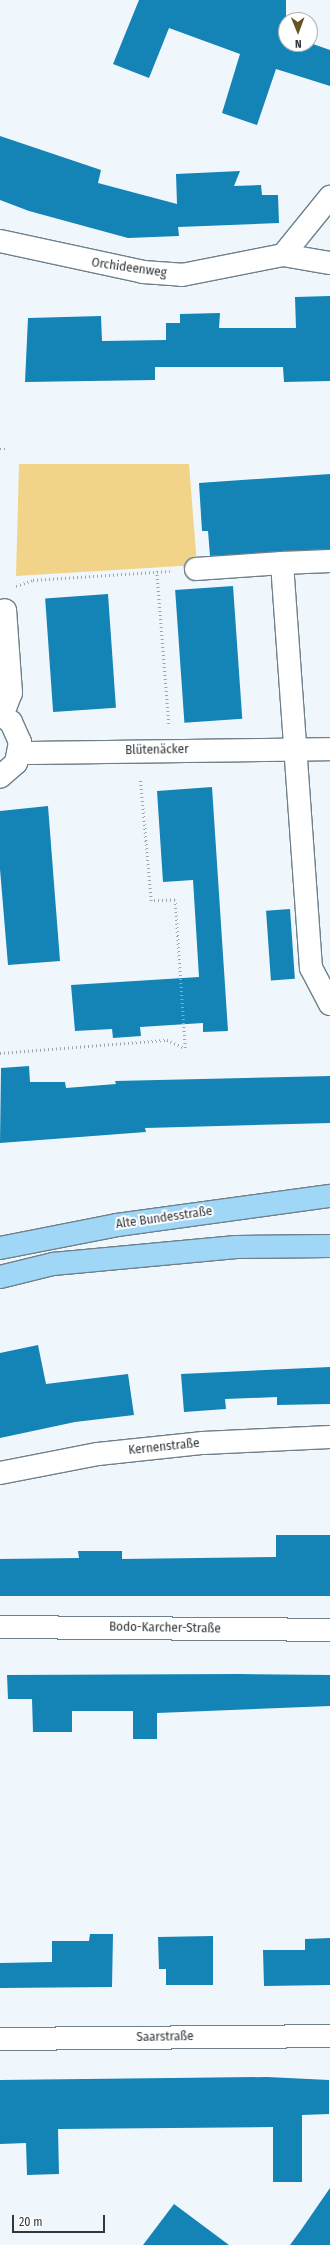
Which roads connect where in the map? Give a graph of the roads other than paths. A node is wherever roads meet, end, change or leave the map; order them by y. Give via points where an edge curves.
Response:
1 (330, 197) edge
2 (0, 241) edge
3 (283, 255) junction
4 (330, 263) edge
5 (330, 561) edge
6 (282, 563) junction
7 (196, 569) road end
8 (5, 610) road end
9 (1, 715) edge
10 (294, 749) junction
11 (330, 749) edge
12 (20, 753) junction
13 (0, 776) edge
14 (330, 1004) edge
15 (330, 1196) edge
16 (330, 1246) edge
17 (0, 1248) edge
18 (0, 1277) edge
19 (330, 1437) edge
20 (0, 1473) edge
21 (0, 1627) edge
22 (330, 1630) edge
23 (330, 2036) edge
24 (0, 2039) edge

1 - 3 street
2 - 3 street, Orchideenweg via 143,272 182,275
3 - 4 street, Orchideenweg
5 - 6 street
6 - 7 street
6 - 10 street
8 - 9 street via 11,693
9 - 12 street via 18,731
10 - 11 street, Blütenäcker
10 - 12 street, Blütenäcker
10 - 14 street via 311,968
12 - 13 street via 16,763
15 - 17 main road, Alte Bundesstraße via 117,1225
16 - 18 main road via 236,1247 53,1264
19 - 20 street, Kernenstraße via 203,1443 98,1454
21 - 22 street, Bodo-Karcher-Straße
23 - 24 street, Saarstraße

